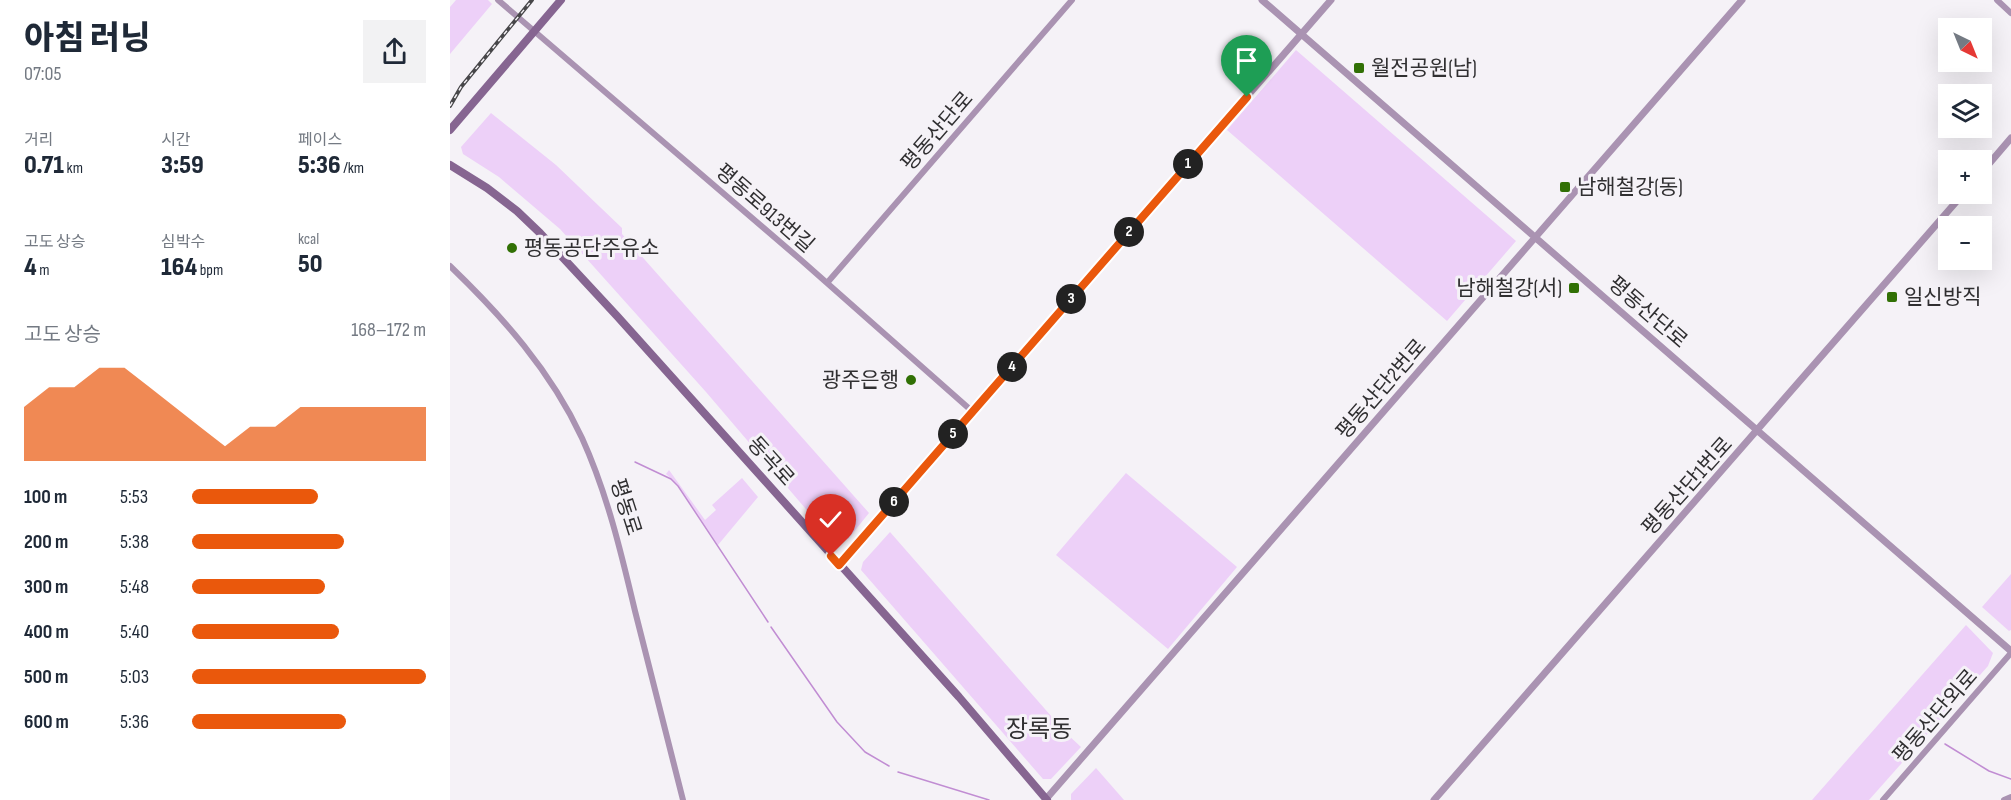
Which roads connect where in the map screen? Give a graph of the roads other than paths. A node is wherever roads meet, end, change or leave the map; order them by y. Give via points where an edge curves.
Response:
1 (498, 0) edge
2 (561, 0) edge
3 (1072, 0) edge
4 (1262, 0) edge
5 (1331, 0) edge
6 (1742, 0) edge
7 (1997, 0) edge
8 (2011, 12) edge
9 (534, 31) junction
10 (1302, 33) junction
11 (450, 130) edge
12 (2011, 138) edge
13 (1992, 160) edge
14 (450, 165) edge
15 (1954, 204) edge
16 (1537, 237) junction
17 (450, 266) edge
18 (827, 283) junction
19 (972, 412) junction
20 (1759, 431) junction
21 (839, 565) junction
22 (2011, 652) edge
23 (2011, 797) edge
24 (682, 800) edge
25 (1047, 800) edge
26 (1434, 800) edge
27 (1882, 800) edge
28 (2004, 800) edge

1 - 9 street, 평동로913번길
2 - 9 main road
3 - 18 street, 평동산단로
4 - 10 street, 평동산단로
5 - 10 street
6 - 16 street, 평동산단2번로
7 - 8 street
9 - 11 main road
9 - 18 street, 평동로913번길
10 - 16 street, 평동산단로
10 - 19 street
12 - 13 street
14 - 21 main road, 동곡로 via 487,188 540,233
15 - 20 street, 평동산단1번로
16 - 20 street, 평동산단로
16 - 25 street, 평동산단2번로
17 - 24 street, 평동로 via 493,307 519,339 581,437 614,524
18 - 19 street, 평동로913번길
19 - 21 street
20 - 22 street, 평동산단로
20 - 26 street, 평동산단1번로
21 - 25 main road, 동곡로
22 - 27 street, 평동산단외로
23 - 28 street

